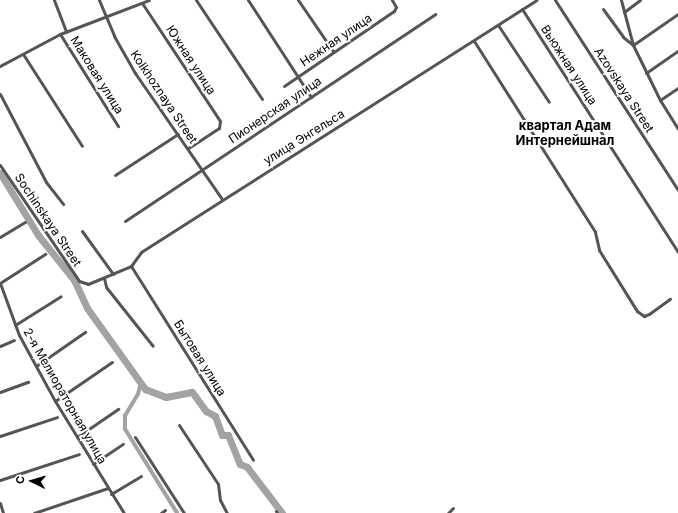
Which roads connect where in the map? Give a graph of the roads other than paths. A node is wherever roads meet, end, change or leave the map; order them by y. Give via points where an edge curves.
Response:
1 (54, 0) edge
2 (99, 0) edge
3 (149, 0) edge
4 (196, 0) edge
5 (248, 0) edge
6 (298, 0) edge
7 (392, 0) edge
8 (536, 0) edge
9 (555, 0) edge
10 (621, 0) edge
11 (640, 0) edge
12 (142, 3) junction
13 (603, 9) dead end
14 (522, 10) junction
15 (624, 12) junction
16 (435, 14) dead end
17 (678, 14) edge
18 (107, 18) junction
19 (498, 25) junction
20 (66, 32) junction
21 (60, 34) junction
22 (474, 41) junction
23 (633, 46) junction
24 (333, 50) junction
25 (678, 51) edge
26 (23, 54) junction
27 (0, 66) edge
28 (646, 73) junction
29 (298, 76) junction
30 (284, 86) dead end
31 (678, 88) edge
32 (0, 94) edge
33 (311, 97) junction
34 (262, 99) dead end
35 (660, 100) junction
36 (549, 102) dead end
37 (677, 124) edge
38 (118, 126) dead end
39 (678, 129) edge
40 (178, 134) junction
41 (82, 146) dead end
42 (188, 148) junction
43 (0, 166) edge
44 (203, 171) junction
45 (115, 175) dead end
46 (678, 190) edge
47 (222, 199) junction
48 (63, 204) dead end
49 (125, 221) dead end
50 (25, 222) dead end
51 (82, 232) dead end
52 (0, 238) edge
53 (678, 252) edge
54 (46, 254) dead end
55 (131, 266) junction
56 (113, 274) junction
57 (104, 278) junction
58 (0, 283) edge
59 (82, 284) joint
60 (62, 296) dead end
61 (670, 299) dead end
62 (15, 325) junction
63 (85, 332) dead end
64 (14, 340) dead end
65 (0, 346) edge
66 (153, 346) dead end
67 (112, 362) dead end
68 (36, 366) junction
69 (28, 382) dead end
70 (0, 392) edge
71 (55, 400) junction
72 (118, 410) dead end
73 (57, 417) dead end
74 (179, 425) dead end
75 (0, 436) edge
76 (77, 437) junction
77 (136, 437) dead end
78 (123, 444) dead end
79 (79, 454) dead end
80 (254, 460) dead end
81 (93, 464) junction
82 (141, 476) dead end
83 (0, 480) edge
84 (108, 488) junction
85 (111, 494) junction
86 (0, 503) edge
87 (453, 508) dead end
88 (165, 510) dead end
89 (3, 513) edge
90 (34, 513) edge
91 (124, 513) edge
92 (160, 513) edge
93 (184, 513) edge
94 (227, 513) edge
95 (448, 513) edge

1 - 20 street, Маковая улица
2 - 18 street, Kolkhoznaya Street
3 - 12 street
4 - 34 street
5 - 29 street
6 - 24 street
7 - 24 street, Нежная улица via 396,8
8 - 14 street, улица Энгельса
9 - 46 street, Azovskaya Street
10 - 15 street
11 - 15 street
12 - 18 street
12 - 42 street, Южная улица via 220,121 219,128
13 - 23 street via 622,37
14 - 19 street, улица Энгельса
14 - 53 street, Вьюжная улица
15 - 23 street
16 - 33 street, Пионерская улица
17 - 23 street
18 - 20 street
18 - 40 street, Kolkhoznaya Street via 134,73
19 - 22 street, улица Энгельса
19 - 36 street
20 - 21 street
21 - 26 street
21 - 38 street, Маковая улица
22 - 47 street, улица Энгельса
22 - 61 street via 596,232 599,250 637,311 644,316
23 - 28 street
24 - 29 street, Нежная улица
25 - 28 street
26 - 27 street
26 - 41 street
28 - 35 street
29 - 30 street, Нежная улица
29 - 33 street
31 - 35 street
32 - 48 street via 46,182
33 - 44 street, Пионерская улица
35 - 37 street
37 - 39 street
40 - 42 street, Kolkhoznaya Street
40 - 45 street
42 - 44 street, Kolkhoznaya Street
43 - 59 street, Sochinskaya Street
44 - 47 street, Kolkhoznaya Street
44 - 49 street, Пионерская улица
47 - 55 street, улица Энгельса via 141,252
50 - 52 street
51 - 56 street
54 - 58 street
55 - 56 street, улица Энгельса
55 - 80 street, Бытовая улица
56 - 57 street, улица Энгельса
57 - 59 street, улица Энгельса
57 - 66 street via 106,287
58 - 62 street, 2-я Мелиораторная улица
60 - 62 street
62 - 68 street, 2-я Мелиораторная улица
63 - 68 street
64 - 65 street
67 - 71 street
68 - 71 street, 2-я Мелиораторная улица
69 - 70 street
71 - 76 street, 2-я Мелиораторная улица
72 - 76 street
73 - 75 street
74 - 94 street via 218,484 220,500
76 - 81 street, 2-я Мелиораторная улица
77 - 93 street
78 - 81 street
79 - 83 street
81 - 84 street, 2-я Мелиораторная улица
82 - 85 street
84 - 85 street, 2-я Мелиораторная улица
84 - 90 street
85 - 91 street, 2-я Мелиораторная улица
86 - 89 street
87 - 95 street
88 - 92 street

